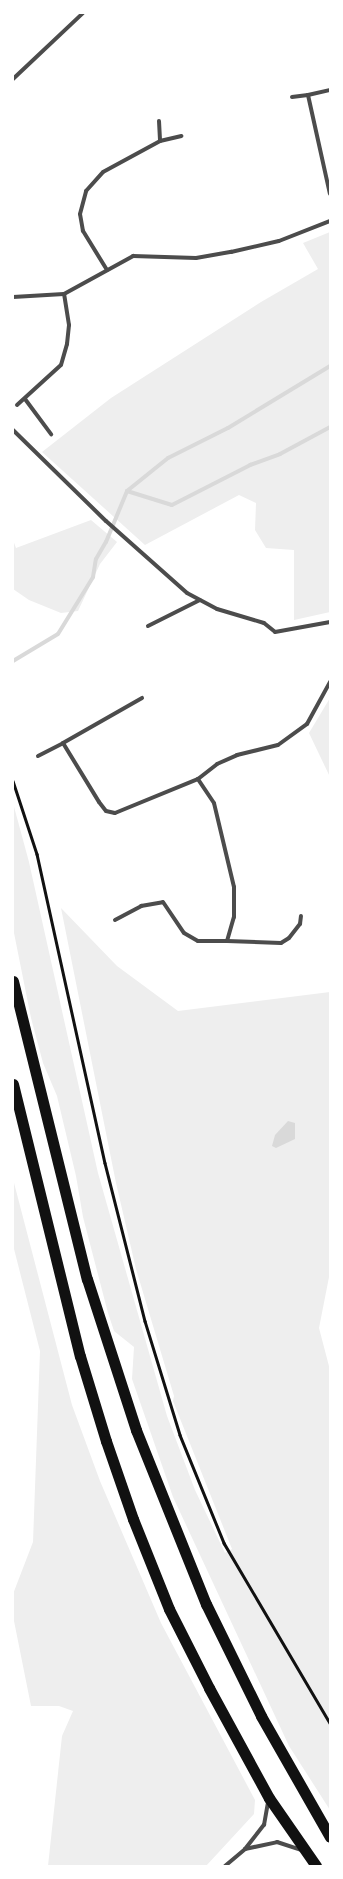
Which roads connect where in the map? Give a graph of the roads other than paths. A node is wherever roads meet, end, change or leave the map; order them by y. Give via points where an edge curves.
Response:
1 (83, 13) edge
2 (13, 79) edge
3 (330, 90) edge
4 (308, 94) junction
5 (292, 97) dead end
6 (159, 121) dead end
7 (181, 136) dead end
8 (160, 141) junction
9 (330, 194) edge
10 (330, 221) edge
11 (107, 270) junction
12 (64, 294) junction
13 (13, 297) edge
14 (25, 399) junction
15 (17, 405) dead end
16 (13, 430) edge
17 (52, 434) dead end
18 (200, 600) junction
19 (330, 622) edge
20 (148, 626) dead end
21 (330, 682) edge
22 (142, 698) dead end
23 (63, 743) junction
24 (38, 756) dead end
25 (198, 779) junction
26 (301, 916) dead end
27 (115, 920) dead end
28 (227, 941) junction
29 (13, 981) edge
30 (13, 1084) edge
31 (269, 1798) junction
32 (330, 1837) edge
33 (245, 1849) junction
34 (306, 1852) junction
35 (225, 1866) edge
36 (316, 1866) edge

1 - 2 street
3 - 4 street
4 - 5 street
4 - 9 street
6 - 8 street
7 - 8 street
8 - 11 street via 103,172 86,191 80,214 83,232
10 - 11 street via 279,241 231,252 196,258 133,256
11 - 12 street
12 - 13 street
12 - 14 street via 69,325 61,365
14 - 15 street
14 - 17 street
16 - 18 street via 106,522 187,593
18 - 19 street via 217,609 264,624 275,632
18 - 20 street
21 - 25 street via 307,724 278,745 237,755 218,764
22 - 23 street
23 - 24 street
23 - 25 street via 106,811 121,811
25 - 28 street via 214,803 234,887 234,917
26 - 28 street via 296,929 281,944
27 - 28 street via 141,906 163,902 184,934 198,941
29 - 32 highway via 87,1279 112,1363 136,1430 206,1604 261,1716
30 - 31 highway via 80,1356 133,1519 169,1609
31 - 33 street via 264,1825
31 - 34 highway
33 - 34 street via 277,1842
33 - 35 street
34 - 36 highway

